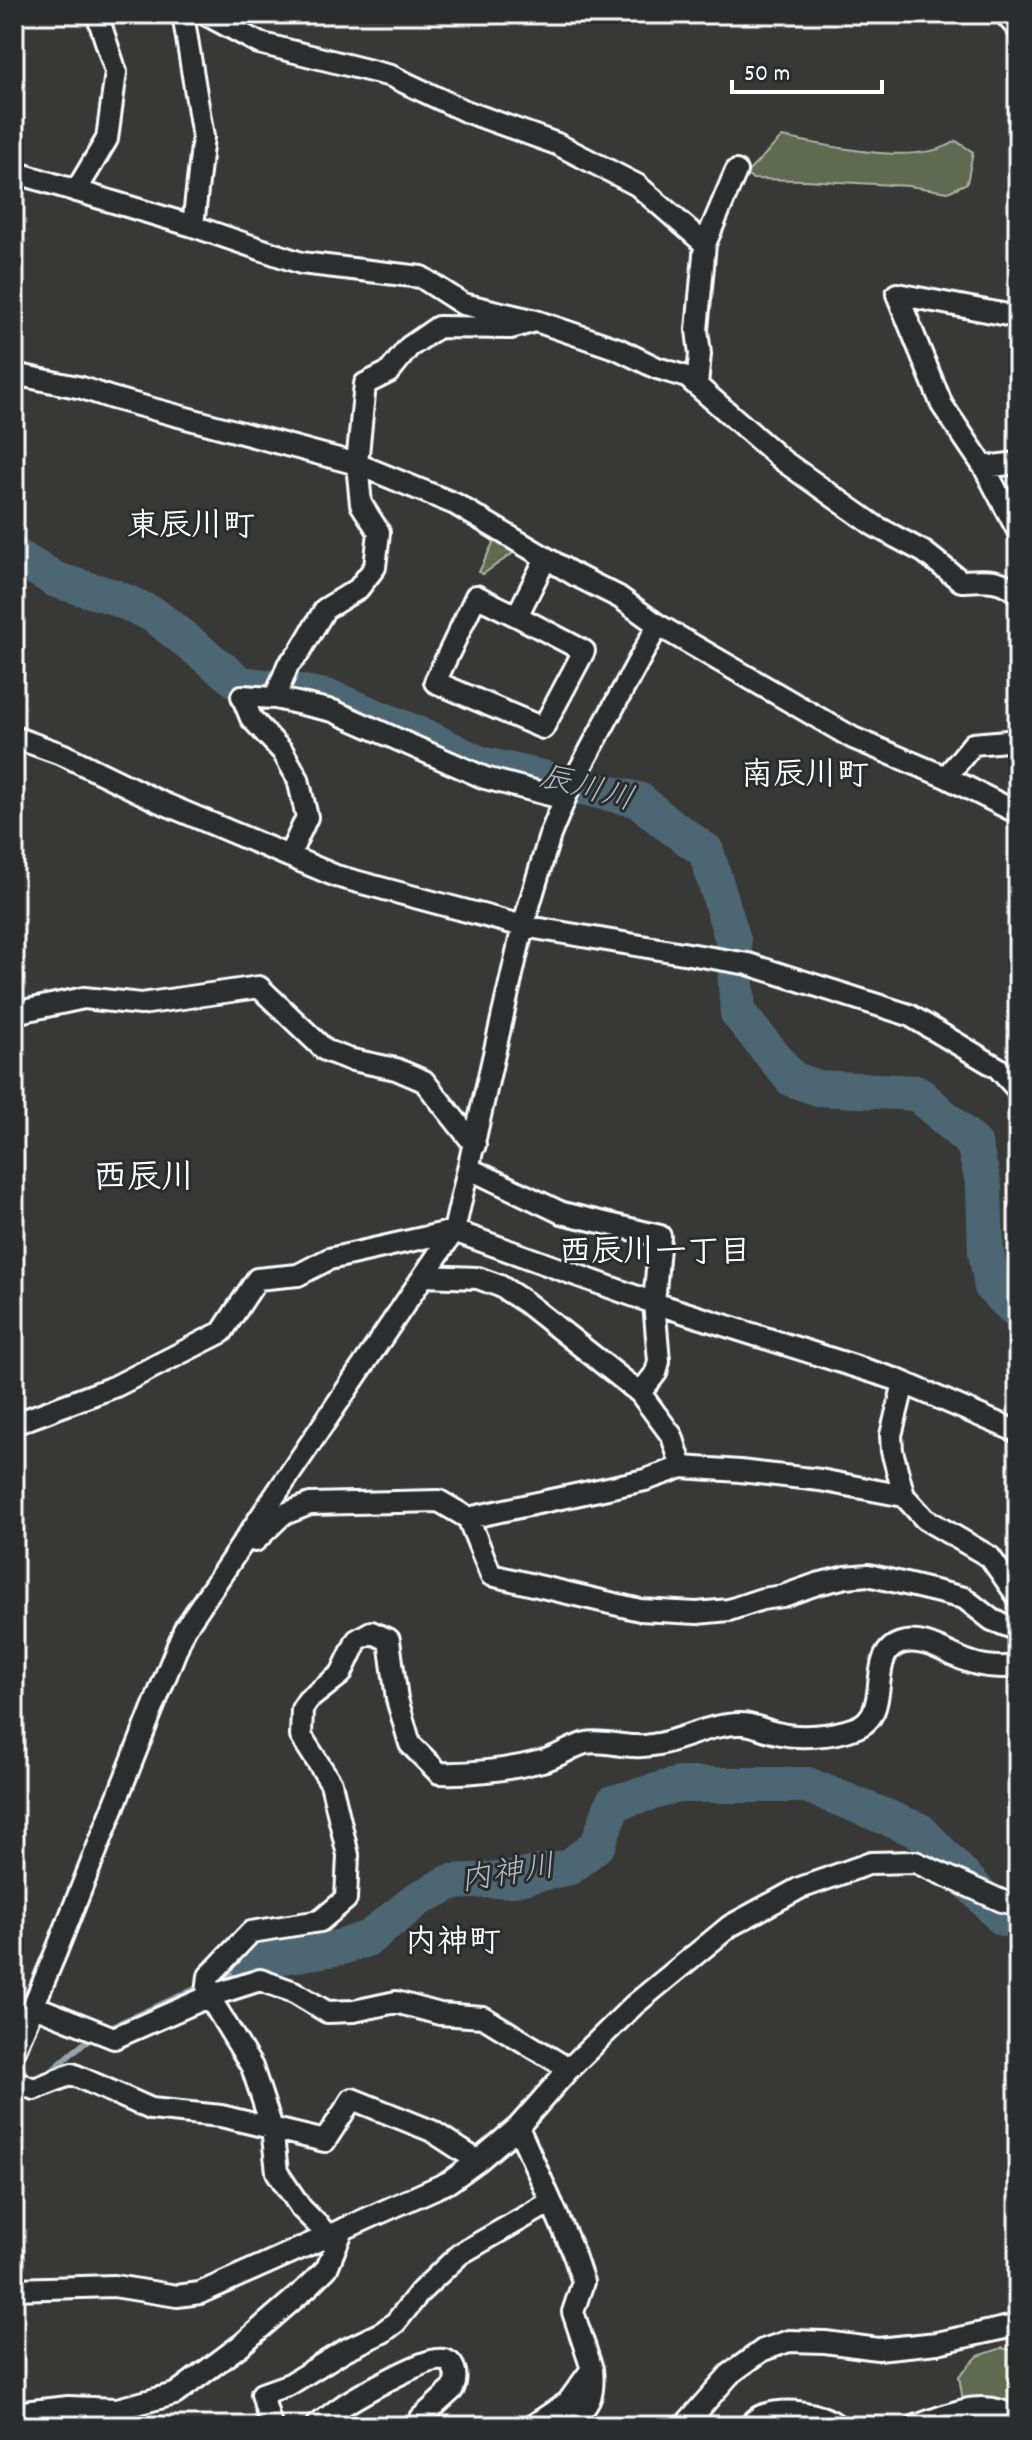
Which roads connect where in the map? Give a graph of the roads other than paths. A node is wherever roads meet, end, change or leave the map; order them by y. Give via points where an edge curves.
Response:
1 (97, 14) edge
2 (183, 14) edge
3 (205, 14) edge
4 (1005, 14) edge
5 (1018, 29) edge
6 (736, 171) dead end
7 (14, 172) edge
8 (76, 191) junction
9 (193, 226) junction
10 (705, 244) junction
11 (1018, 317) edge
12 (536, 321) junction
13 (14, 374) edge
14 (697, 385) junction
15 (1018, 463) edge
16 (357, 464) junction
17 (984, 467) junction
18 (1018, 531) edge
19 (546, 558) junction
20 (1018, 594) edge
21 (517, 616) junction
22 (658, 625) junction
23 (275, 698) junction
24 (14, 737) edge
25 (1018, 740) edge
26 (946, 777) junction
27 (565, 799) junction
28 (1018, 813) edge
29 (289, 856) junction
30 (523, 926) junction
31 (14, 1013) edge
32 (1014, 1075) edge
33 (475, 1145) junction
34 (470, 1169) junction
35 (454, 1231) junction
36 (424, 1276) junction
37 (654, 1303) junction
38 (904, 1383) junction
39 (640, 1393) junction
40 (14, 1424) edge
41 (1018, 1432) edge
42 (682, 1467) junction
43 (904, 1496) junction
44 (468, 1518) junction
45 (226, 1569) junction
46 (1018, 1597) edge
47 (1018, 1630) edge
48 (1018, 1666) edge
49 (1018, 1905) edge
50 (208, 1989) junction
51 (34, 2006) junction
52 (18, 2043) edge
53 (569, 2069) junction
54 (22, 2085) edge
55 (518, 2127) junction
56 (272, 2128) junction
57 (478, 2161) junction
58 (551, 2202) junction
59 (336, 2232) junction
60 (14, 2289) edge
61 (1018, 2325) edge
62 (592, 2369) junction
63 (117, 2409) junction
64 (14, 2413) edge
65 (1018, 2419) edge
66 (321, 2424) edge
67 (95, 2426) edge
68 (271, 2426) edge
69 (418, 2426) edge
70 (532, 2426) edge
71 (566, 2426) edge
72 (684, 2426) edge
73 (749, 2426) edge
74 (838, 2426) edge
75 (916, 2426) edge

1 - 8 street via 116,72 107,139
2 - 9 street via 203,137
3 - 10 street via 259,43 391,76 465,111 557,144 637,185
4 - 5 street
6 - 10 street
7 - 8 street
8 - 9 street
9 - 12 street via 301,263 421,277 463,304
10 - 14 street
11 - 17 street via 897,294 946,412
12 - 14 street via 618,349
12 - 16 street via 511,328 438,327 409,347 389,372 365,384
13 - 16 street
14 - 20 street via 782,460 875,526 924,552 961,581 994,579
15 - 17 street
16 - 19 street via 455,504
16 - 23 street via 361,504 379,532 375,567 358,589 325,609 288,665
17 - 18 street
19 - 21 street
19 - 22 street via 619,597
21 - 21 street via 584,651 543,728 435,682 476,596
22 - 26 street via 853,738
22 - 27 street
23 - 27 street via 333,711 485,778
23 - 29 street via 242,696 251,718 283,752 298,779 307,817
24 - 29 street
25 - 26 street via 973,744
26 - 28 street
27 - 30 street
29 - 30 street via 336,876
30 - 32 street via 734,962 909,1015
30 - 33 street
31 - 33 street via 84,998 141,1004 259,987 325,1050 424,1081
33 - 34 street
34 - 35 street
34 - 37 street via 562,1213 660,1236
35 - 36 street
35 - 37 street
35 - 40 street via 329,1259 298,1275 257,1279 222,1332 116,1386
36 - 39 street via 478,1278 500,1286
36 - 45 street
37 - 38 street
37 - 39 street via 659,1361
38 - 41 street
38 - 43 street via 891,1435
39 - 42 street via 672,1436
42 - 43 street via 820,1480
42 - 44 street via 645,1480
43 - 46 street via 925,1519 990,1557
44 - 45 street via 439,1501 310,1504 282,1515
44 - 47 street via 491,1575 640,1610 729,1610 868,1575 964,1598 992,1620
45 - 51 street via 184,1630
48 - 50 street via 971,1663 941,1648 905,1642 887,1652 876,1709 855,1728 782,1735 744,1723 659,1744 585,1743 543,1761 473,1774 439,1773 410,1744 389,1640 371,1632 357,1640 341,1674 302,1709 301,1736 331,1783 348,1855 346,1899 320,1921 251,1932
49 - 53 street via 915,1862 871,1863 800,1888 730,1926 634,2005
50 - 51 street via 114,2038
50 - 53 street via 260,1980 327,2012 396,2002 440,2014 483,2017
50 - 56 street via 252,2067
51 - 52 street
53 - 55 street
54 - 56 street via 34,2089 72,2074 151,2109
55 - 57 street
55 - 58 street
56 - 57 street via 325,2141 352,2099 432,2131
56 - 59 street via 277,2172 301,2208
57 - 59 street via 449,2182
58 - 62 street via 583,2282 573,2312
58 - 68 street via 460,2254 383,2332 262,2394
59 - 60 street via 200,2293 177,2296 114,2286
59 - 63 street via 327,2268 241,2345 175,2394
61 - 72 street via 937,2343 878,2349 789,2341 763,2350 730,2374
62 - 70 street via 568,2402
62 - 71 street via 594,2390
63 - 64 street
63 - 67 street
65 - 75 street via 985,2407
66 - 69 street via 404,2373 445,2360 456,2374 453,2389
73 - 74 street via 762,2415 789,2413 825,2416

